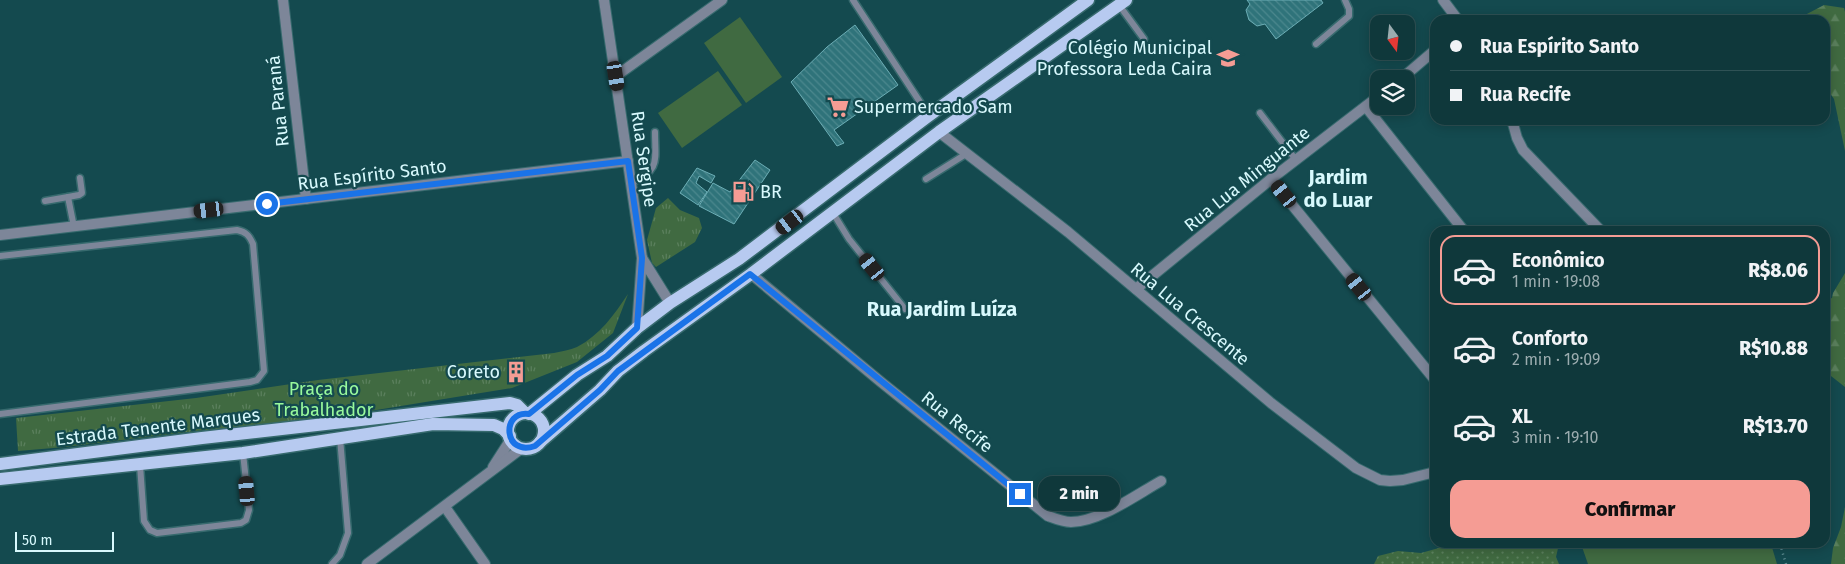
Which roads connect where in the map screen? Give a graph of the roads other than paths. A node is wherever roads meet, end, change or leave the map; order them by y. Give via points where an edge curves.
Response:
1 (283, 0) edge
2 (604, 0) edge
3 (722, 0) edge
4 (853, 0) edge
5 (1088, 0) edge
6 (1345, 0) edge
7 (1443, 0) edge
8 (1122, 3) edge
9 (1454, 15) edge
10 (1144, 39) dead end
11 (1316, 44) dead end
12 (1430, 54) edge
13 (1412, 70) edge
14 (616, 76) junction
15 (1370, 104) edge
16 (1366, 107) junction
17 (1260, 113) dead end
18 (928, 117) junction
19 (1513, 125) edge
20 (655, 132) dead end
21 (939, 132) junction
22 (966, 154) junction
23 (1296, 160) junction
24 (628, 161) junction
25 (80, 178) dead end
26 (926, 179) dead end
27 (1271, 179) junction
28 (631, 183) junction
29 (68, 197) junction
30 (306, 199) junction
31 (45, 201) dead end
32 (833, 213) junction
33 (74, 226) junction
34 (1460, 226) edge
35 (1596, 226) edge
36 (0, 235) edge
37 (0, 256) edge
38 (642, 258) junction
39 (750, 274) junction
40 (1136, 289) junction
41 (670, 303) junction
42 (905, 309) dead end
43 (637, 328) junction
44 (644, 352) junction
45 (1430, 374) edge
46 (527, 413) junction
47 (0, 414) edge
48 (340, 438) junction
49 (510, 438) junction
50 (540, 442) junction
51 (522, 448) junction
52 (244, 453) junction
53 (0, 464) edge
54 (140, 465) junction
55 (1430, 473) edge
56 (488, 474) junction
57 (0, 479) edge
58 (1161, 481) dead end
59 (445, 507) junction
60 (332, 564) edge
61 (367, 564) edge
62 (485, 564) edge

1 - 30 street, Rua Paraná
2 - 14 street, Rua Sergipe
3 - 14 street
4 - 18 lane
5 - 18 main road
6 - 11 lane via 1349,16
7 - 9 street
8 - 10 lane
8 - 21 main road
12 - 13 street
14 - 24 street, Rua Sergipe
15 - 16 street, Rua Lua Minguante
16 - 23 street, Rua Lua Minguante
16 - 34 street
17 - 23 lane
18 - 41 main road via 739,259
19 - 35 street via 1523,150
20 - 28 lane via 655,164 649,173
21 - 22 street, Rua Lua Crescente
21 - 32 main road
22 - 26 lane
22 - 40 street, Rua Lua Crescente
23 - 27 street, Rua Lua Minguante
24 - 28 street, Rua Sergipe
24 - 30 street, Rua Espírito Santo
25 - 29 lane via 82,193
27 - 40 street, Rua Lua Minguante
27 - 45 street
28 - 38 street, Rua Sergipe
29 - 31 lane
29 - 33 lane
30 - 33 street, Rua Espírito Santo
32 - 39 main road
32 - 42 lane via 849,239
33 - 36 street, Rua Espírito Santo
37 - 47 lane via 245,231 253,244 264,371 257,380 250,382
38 - 41 street, Rua Sergipe
38 - 43 street, Rua Sergipe
39 - 44 main road
39 - 58 street, Rua Recife via 1048,516 1071,522 1086,520
40 - 55 street, Rua Lua Crescente via 1271,403 1361,472 1390,481
41 - 43 main road
41 - 44 main road via 675,322 649,341
43 - 46 main road via 607,356
44 - 50 main road via 618,371
46 - 49 main road via 513,419
46 - 50 main road via 539,418 544,427
46 - 53 main road, Estrada Tenente Marques via 510,403
48 - 49 main road, Estrada Tenente Marques via 433,424 494,425 503,429
48 - 52 main road, Estrada Tenente Marques
48 - 60 lane via 348,533 340,555
49 - 51 main road
49 - 56 street
50 - 51 main road
51 - 56 street
52 - 54 main road, Estrada Tenente Marques
52 - 54 lane via 249,510 246,520 157,533 150,530 144,521
54 - 57 main road, Estrada Tenente Marques
56 - 59 street
59 - 61 street
59 - 62 street

